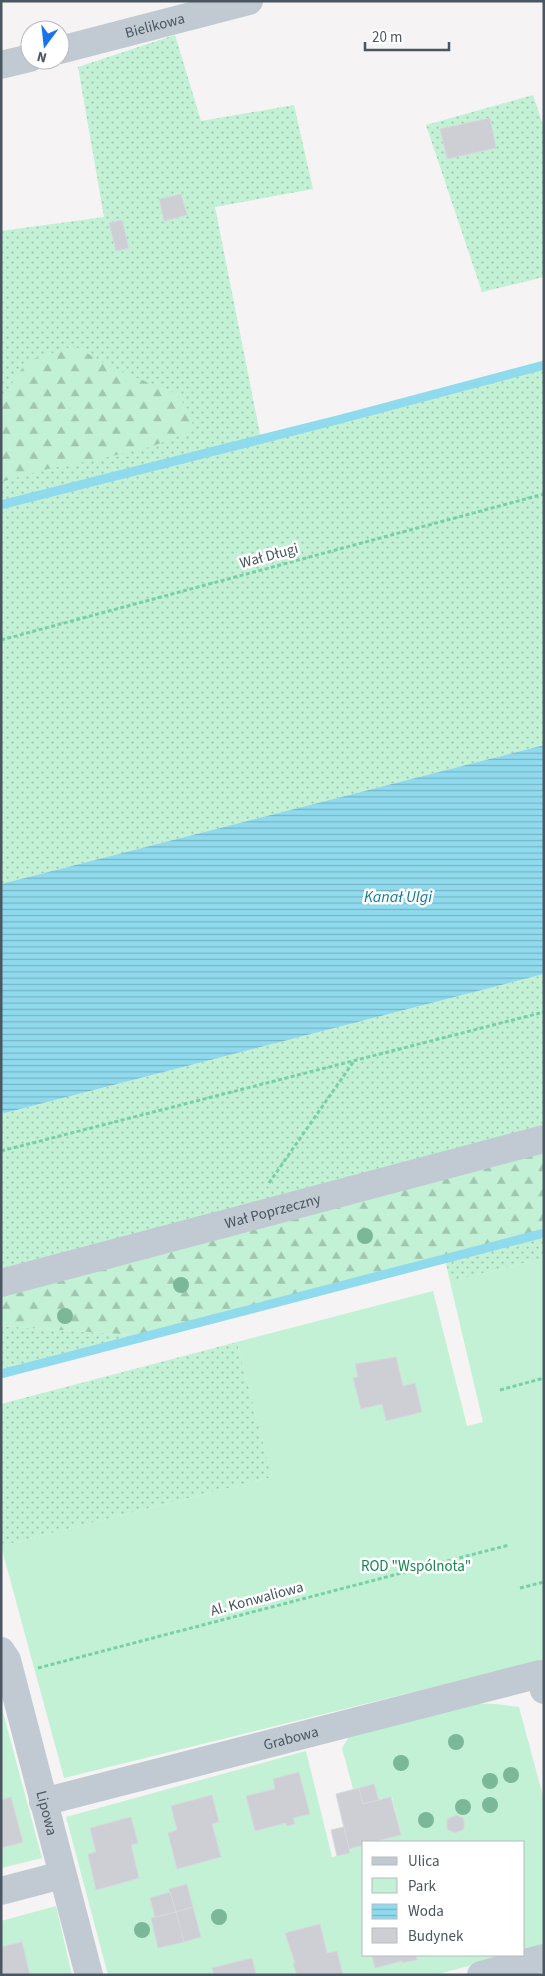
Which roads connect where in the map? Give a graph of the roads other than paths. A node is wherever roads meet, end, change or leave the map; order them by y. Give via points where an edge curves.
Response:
1 (249, 1) edge
2 (70, 47) edge
3 (20, 60) edge
4 (1, 65) edge
5 (544, 1139) edge
6 (1, 1283) edge
7 (6, 1663) edge
8 (542, 1682) edge
9 (43, 1802) junction
10 (62, 1875) junction
11 (1, 1891) edge
12 (544, 1958) edge
13 (89, 1975) edge
14 (481, 1975) edge

1 - 2 street, Bielikowa
3 - 4 street
5 - 6 street, Wał Poprzeczny
7 - 9 street, Lipowa
8 - 9 street, Grabowa
9 - 10 street, Lipowa
10 - 11 street
10 - 13 street, Lipowa
12 - 14 street

